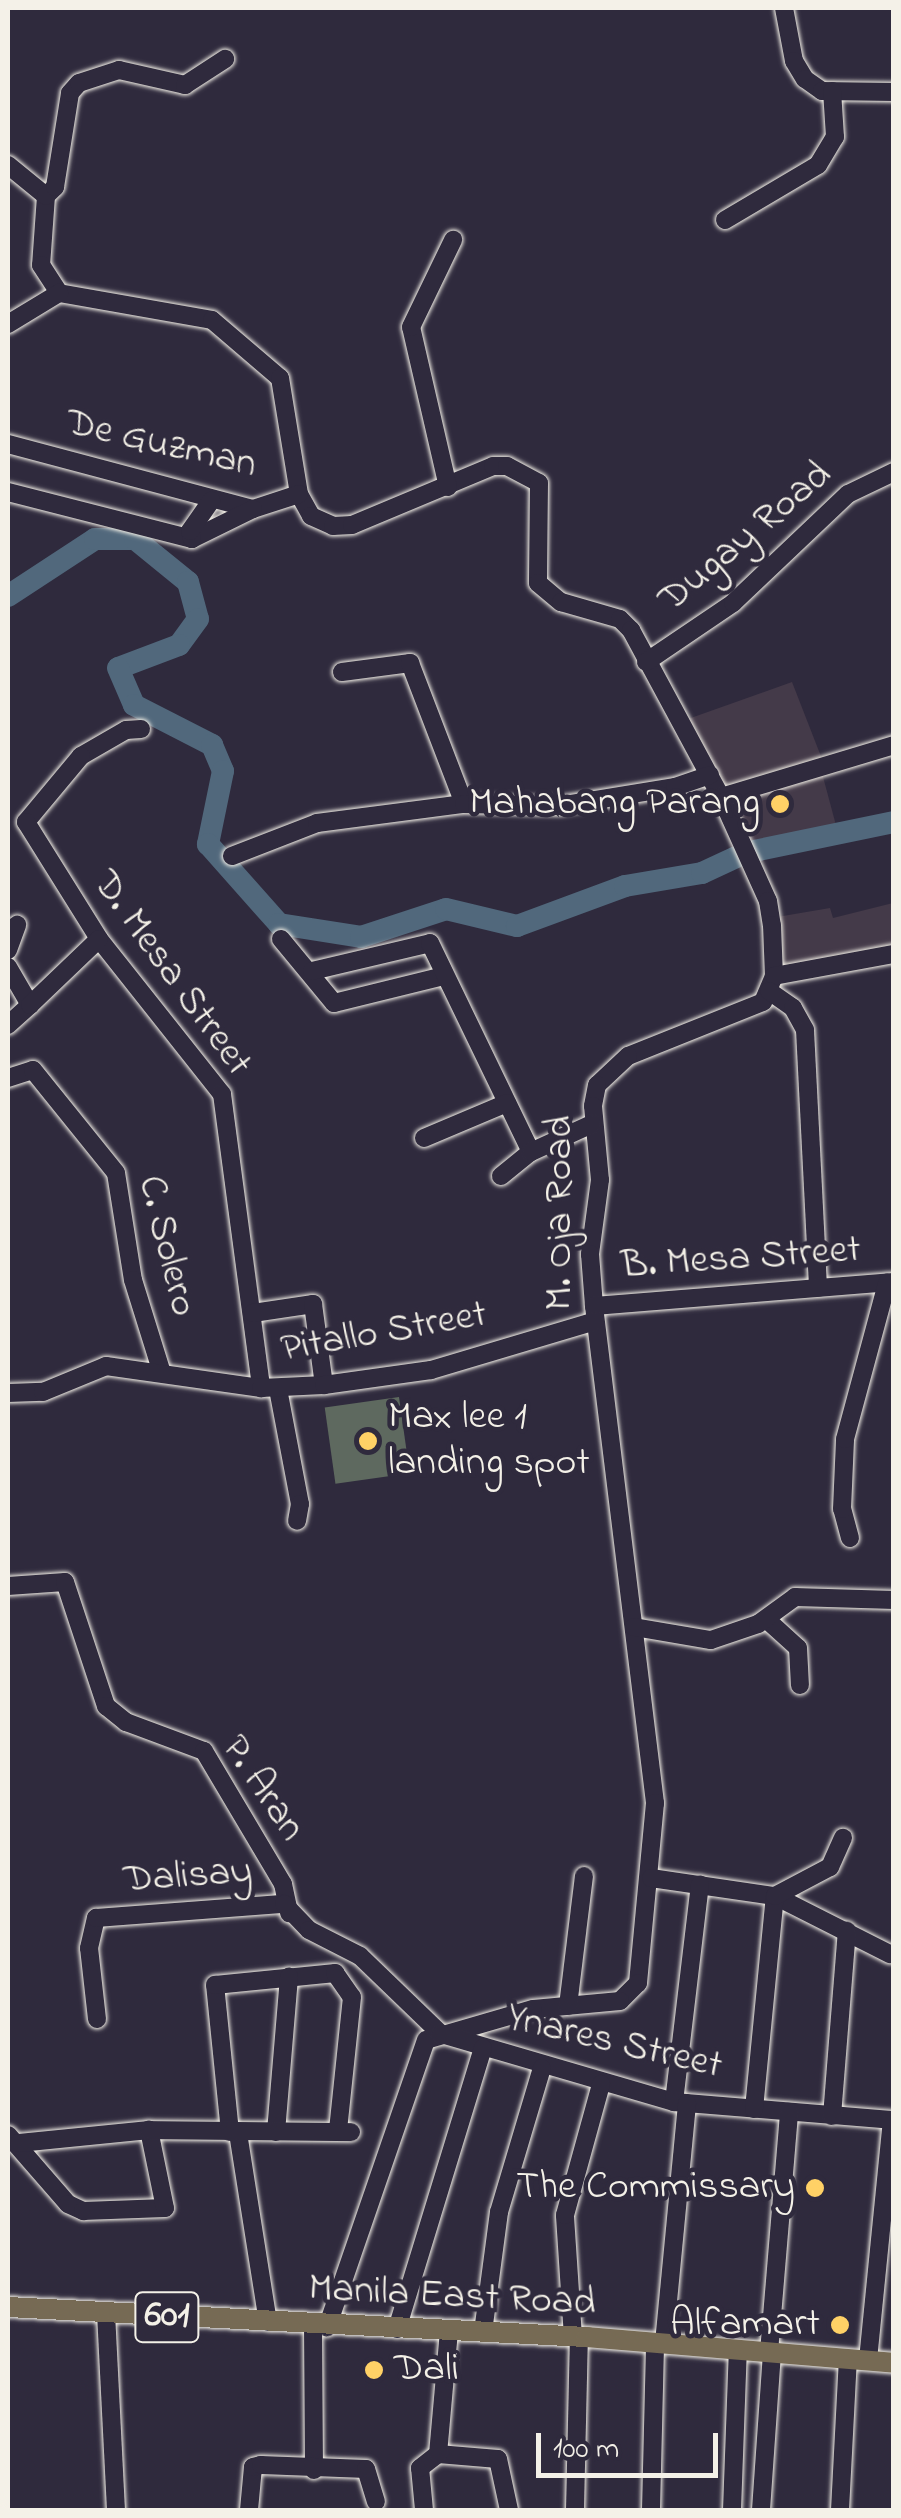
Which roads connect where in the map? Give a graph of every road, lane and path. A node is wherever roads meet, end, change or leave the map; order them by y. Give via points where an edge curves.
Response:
1 (784, 8) edge
2 (224, 59) dead end
3 (832, 91) junction
4 (894, 92) edge
5 (8, 165) edge
6 (46, 196) junction
7 (725, 220) dead end
8 (453, 240) dead end
9 (59, 293) junction
10 (8, 324) edge
11 (8, 444) edge
12 (894, 472) edge
13 (448, 487) junction
14 (8, 492) edge
15 (298, 494) junction
16 (211, 501) junction
17 (253, 509) junction
18 (192, 539) junction
19 (646, 662) junction
20 (342, 672) dead end
21 (141, 729) dead end
22 (894, 745) edge
23 (710, 775) junction
24 (721, 798) junction
25 (464, 804) junction
26 (232, 856) dead end
27 (17, 925) dead end
28 (98, 938) junction
29 (281, 939) dead end
30 (8, 950) edge
31 (894, 954) edge
32 (8, 967) edge
33 (312, 971) junction
34 (444, 976) junction
35 (771, 984) junction
36 (30, 1005) junction
37 (8, 1025) edge
38 (8, 1078) edge
39 (507, 1103) junction
40 (592, 1124) junction
41 (424, 1138) dead end
42 (531, 1152) junction
43 (501, 1176) dead end
44 (890, 1282) edge
45 (818, 1288) junction
46 (252, 1312) junction
47 (594, 1313) junction
48 (162, 1373) junction
49 (324, 1385) junction
50 (270, 1389) junction
51 (8, 1394) edge
52 (297, 1521) dead end
53 (850, 1538) dead end
54 (8, 1586) edge
55 (894, 1600) edge
56 (766, 1619) junction
57 (634, 1628) junction
58 (800, 1685) dead end
59 (843, 1838) dead end
60 (584, 1876) dead end
61 (651, 1878) junction
62 (700, 1885) junction
63 (775, 1896) junction
64 (287, 1909) junction
65 (846, 1932) junction
66 (890, 1954) dead end
67 (289, 1977) junction
68 (568, 2006) junction
69 (97, 2019) dead end
70 (440, 2034) junction
71 (483, 2048) junction
72 (542, 2068) junction
73 (600, 2084) junction
74 (680, 2102) junction
75 (754, 2109) junction
76 (789, 2112) junction
77 (832, 2116) junction
78 (893, 2120) edge
79 (149, 2130) junction
80 (234, 2132) junction
81 (276, 2132) junction
82 (13, 2139) edge
83 (889, 2200) edge
84 (8, 2307) edge
85 (106, 2313) junction
86 (268, 2322) junction
87 (320, 2327) junction
88 (396, 2329) junction
89 (450, 2331) junction
90 (482, 2332) junction
91 (576, 2337) junction
92 (659, 2343) junction
93 (738, 2348) junction
94 (771, 2352) junction
95 (858, 2360) junction
96 (894, 2363) edge
97 (438, 2454) junction
98 (314, 2470) junction
99 (376, 2502) dead end
100 (116, 2510) edge
101 (249, 2510) edge
102 (424, 2510) edge
103 (509, 2510) edge
104 (575, 2510) edge
105 (652, 2510) edge
106 (732, 2510) edge
107 (761, 2510) edge
108 (840, 2510) edge

1 - 3 street via 799,70 822,91
2 - 6 street via 185,85 118,70 80,82 70,93 55,187
3 - 4 street
3 - 7 street via 835,138 818,165
5 - 6 street
6 - 9 street via 41,265
8 - 13 street via 412,327
9 - 10 street
9 - 15 street via 194,314 243,344 287,391
11 - 16 street, De Guzman
12 - 19 street, Dugay Road via 848,494 734,603
13 - 15 street via 375,518 332,526 311,516
13 - 19 street via 493,466 539,483 544,500 536,569 542,590 620,619
14 - 18 street
15 - 17 street, De Guzman
16 - 17 street, De Guzman
16 - 18 street via 190,531
17 - 18 street
19 - 23 street
20 - 25 street via 410,663
21 - 28 street, D. Mesa Street via 126,730 81,756 26,822
22 - 24 street
23 - 24 street
23 - 25 street via 559,806
24 - 35 street via 768,901
25 - 26 street via 294,827
27 - 30 street
28 - 36 street
28 - 46 street, D. Mesa Street via 222,1094
29 - 33 street
31 - 35 street
32 - 36 street
33 - 34 street via 334,1003
33 - 34 street via 430,943
34 - 39 street
35 - 40 street, M. Oja Road via 750,1011 614,1065 597,1085
35 - 45 street via 806,1030
36 - 37 street
38 - 48 street, C. Solero via 32,1070 116,1173 134,1280
39 - 41 street
39 - 42 street
40 - 42 street
40 - 47 street, M. Oja Road via 600,1180 590,1254
42 - 43 street
44 - 45 street, B. Mesa Street
44 - 53 street via 845,1439 842,1509
45 - 47 street, B. Mesa Street
46 - 49 street via 313,1304
46 - 50 street, D. Mesa Street
47 - 49 street, Pitallo Street via 430,1370
47 - 57 street, M. Oja Road
48 - 50 street, Pitallo Street
48 - 51 street, Pitallo Street via 106,1366 43,1392
49 - 50 street, Pitallo Street
50 - 52 street, D. Mesa Street via 300,1504
54 - 64 street, P. Aran via 65,1582 106,1706 126,1722 204,1751 283,1884
55 - 56 street via 795,1597
56 - 57 street via 710,1640
56 - 58 street via 798,1648
57 - 61 street, M. Oja Road via 655,1803
59 - 63 street via 830,1867
60 - 68 street
61 - 62 street
61 - 68 street, M. Oja Road via 640,1976 630,1996
62 - 63 street
62 - 74 street
63 - 65 street
63 - 75 street
64 - 69 street, Dalisay via 96,1918 89,1948
64 - 70 street via 360,1956
65 - 66 street
65 - 77 street
67 - 80 street via 215,1986
67 - 81 street
67 - 81 street via 335,1972 350,1985 345,2132
68 - 70 street, M. Oja Road
70 - 71 street, Ynares Street
70 - 87 street via 418,2050
71 - 72 street, Ynares Street
71 - 88 street
72 - 73 street, Ynares Street
72 - 90 street via 499,2212
73 - 74 street, Ynares Street
73 - 91 street via 566,2215
74 - 75 street, Ynares Street
74 - 92 street
75 - 76 street, Ynares Street
76 - 77 street, Ynares Street
76 - 94 street
77 - 78 street, Ynares Street
78 - 83 street
79 - 80 street
79 - 82 street
79 - 82 street via 165,2208 83,2211 68,2204
80 - 81 street
80 - 86 street
83 - 95 street
84 - 85 main road, Manila East Road / 601
85 - 86 main road, Manila East Road / 601
85 - 100 street
86 - 87 main road, Manila East Road / 601
87 - 88 main road, Manila East Road / 601
87 - 98 street
88 - 89 main road, Manila East Road / 601
89 - 90 main road, Manila East Road / 601
89 - 97 street
90 - 91 main road, Manila East Road / 601
91 - 92 main road, Manila East Road / 601
91 - 104 street
92 - 93 main road, Manila East Road / 601
92 - 105 street
93 - 94 main road, Manila East Road / 601
93 - 106 street
94 - 95 main road, Manila East Road / 601
94 - 107 street
95 - 96 main road, Manila East Road / 601
95 - 108 street
97 - 102 street via 421,2461
97 - 103 street via 498,2459
98 - 99 street via 366,2469
98 - 101 street via 253,2467

